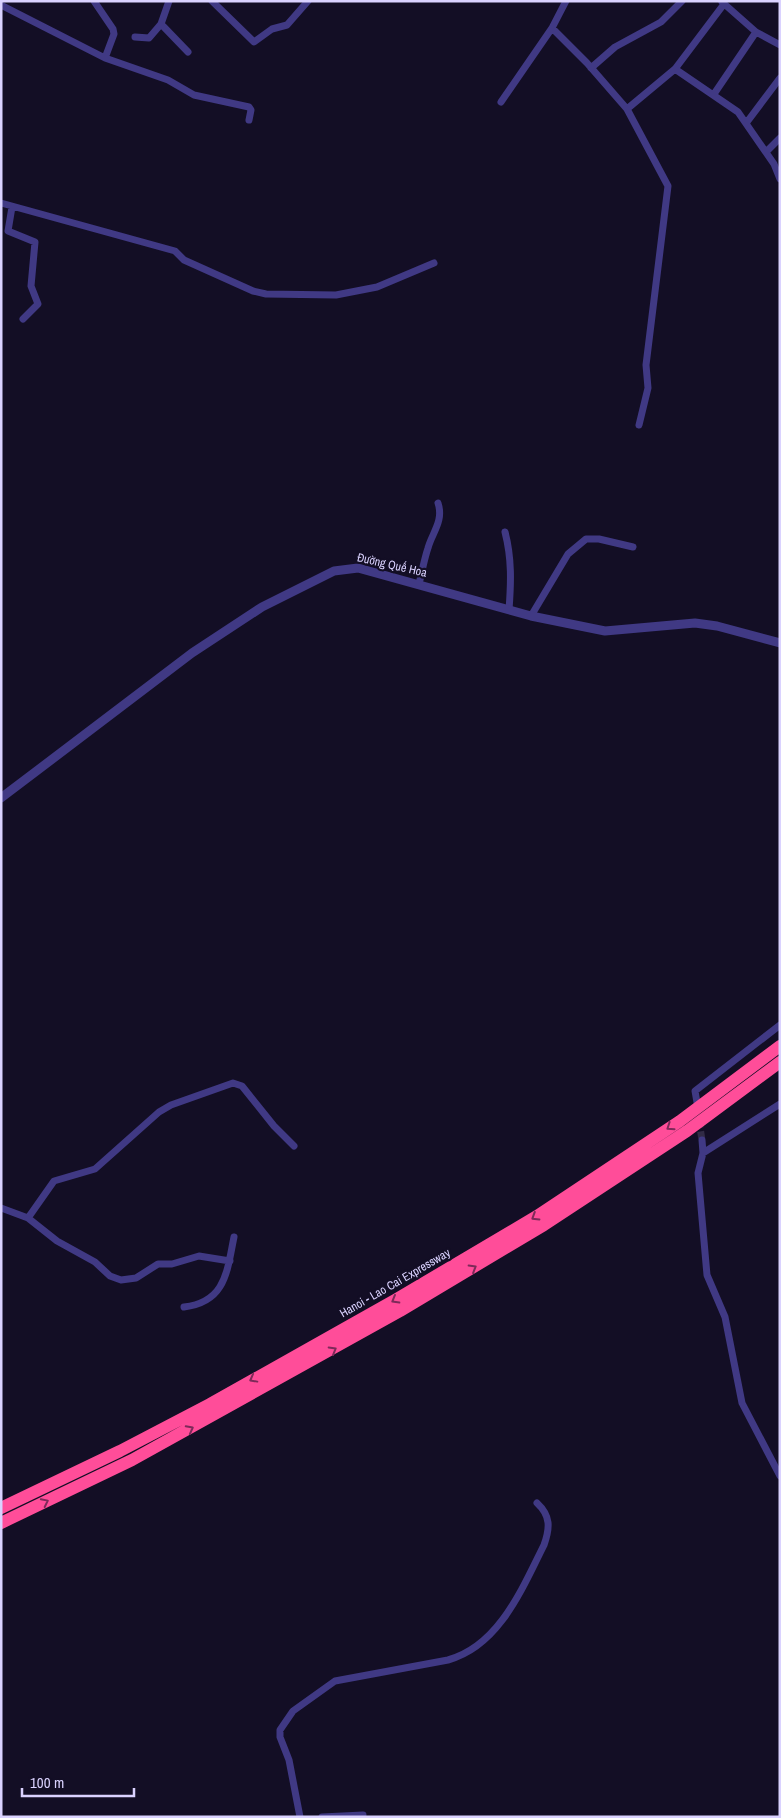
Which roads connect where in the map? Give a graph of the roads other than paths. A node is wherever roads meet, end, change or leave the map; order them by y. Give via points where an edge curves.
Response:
1 (94, 1) edge
2 (169, 1) edge
3 (212, 1) edge
4 (308, 1) edge
5 (566, 1) edge
6 (682, 1) edge
7 (722, 3) edge
8 (1, 5) edge
9 (162, 24) junction
10 (552, 28) junction
11 (756, 32) junction
12 (135, 37) dead end
13 (780, 45) edge
14 (188, 52) dead end
15 (105, 58) junction
16 (591, 68) junction
17 (675, 68) junction
18 (780, 78) edge
19 (714, 94) junction
20 (501, 102) dead end
21 (627, 109) junction
22 (249, 120) dead end
23 (747, 122) junction
24 (780, 138) edge
25 (766, 152) junction
26 (780, 179) edge
27 (1, 203) edge
28 (12, 207) junction
29 (434, 263) dead end
30 (23, 319) dead end
31 (639, 425) dead end
32 (438, 503) dead end
33 (505, 532) dead end
34 (633, 547) dead end
35 (419, 584) junction
36 (509, 610) junction
37 (530, 616) junction
38 (780, 643) edge
39 (1, 798) edge
40 (780, 1025) edge
41 (780, 1038) edge
42 (780, 1046) edge
43 (780, 1062) edge
44 (740, 1076) junction
45 (780, 1104) edge
46 (698, 1108) dead end
47 (702, 1140) tunnel mouth
48 (294, 1146) dead end
49 (703, 1153) junction
50 (1, 1208) edge
51 (28, 1218) junction
52 (234, 1237) dead end
53 (230, 1262) junction
54 (184, 1307) dead end
55 (780, 1476) edge
56 (537, 1503) dead end
57 (1, 1508) edge
58 (1, 1522) edge
59 (363, 1815) dead end
60 (300, 1817) edge
61 (322, 1817) edge

1 - 15 street via 114,29
2 - 9 street
3 - 4 street via 254,42 272,29 288,25
5 - 10 street
6 - 16 street via 661,22 614,47
7 - 11 street
7 - 17 street
8 - 15 street
9 - 12 street via 149,38
9 - 14 street
10 - 16 street
10 - 20 street
11 - 13 street
11 - 19 street
15 - 22 street via 168,80 194,95 249,107
16 - 21 street
17 - 19 street
17 - 21 street
18 - 23 street
19 - 23 street
21 - 31 street via 669,192 646,365 648,388
23 - 25 street
24 - 25 street
25 - 26 street
27 - 28 street
28 - 29 street via 175,251 184,260 266,294 327,295 377,287
28 - 30 street via 8,231 35,242 31,286 38,304
32 - 35 street via 437,530 428,548
33 - 36 street via 511,553
34 - 37 street via 586,539 568,554
35 - 36 street, Đường Quế Hoa
35 - 39 street, Đường Quế Hoa via 358,568 346,568 262,607 192,653
36 - 37 street, Đường Quế Hoa
37 - 38 street, Đường Quế Hoa via 605,631 706,624
40 - 46 street via 695,1091
41 - 44 highway
42 - 44 highway, Hanoi - Lao Cai Expressway
58 -> 43 highway, Hanoi - Lao Cai Expressway via 141,1456 400,1311 544,1225 687,1131
44 -> 57 highway, Hanoi - Lao Cai Expressway via 680,1121 537,1216 403,1295 120,1451
45 - 49 street
47 - 49 street
48 - 51 street via 242,1086 234,1083 171,1105 95,1169 54,1180
49 - 55 street via 698,1173 708,1278 725,1316 742,1402
50 - 51 street
51 - 53 street via 57,1241 121,1280 136,1278 158,1264 172,1264 198,1256
52 - 53 street
53 - 54 street via 213,1297 198,1305
56 - 60 street via 549,1518 544,1545 502,1619 477,1647 438,1663 334,1681 289,1716 280,1730 280,1737 289,1760
59 - 61 street

